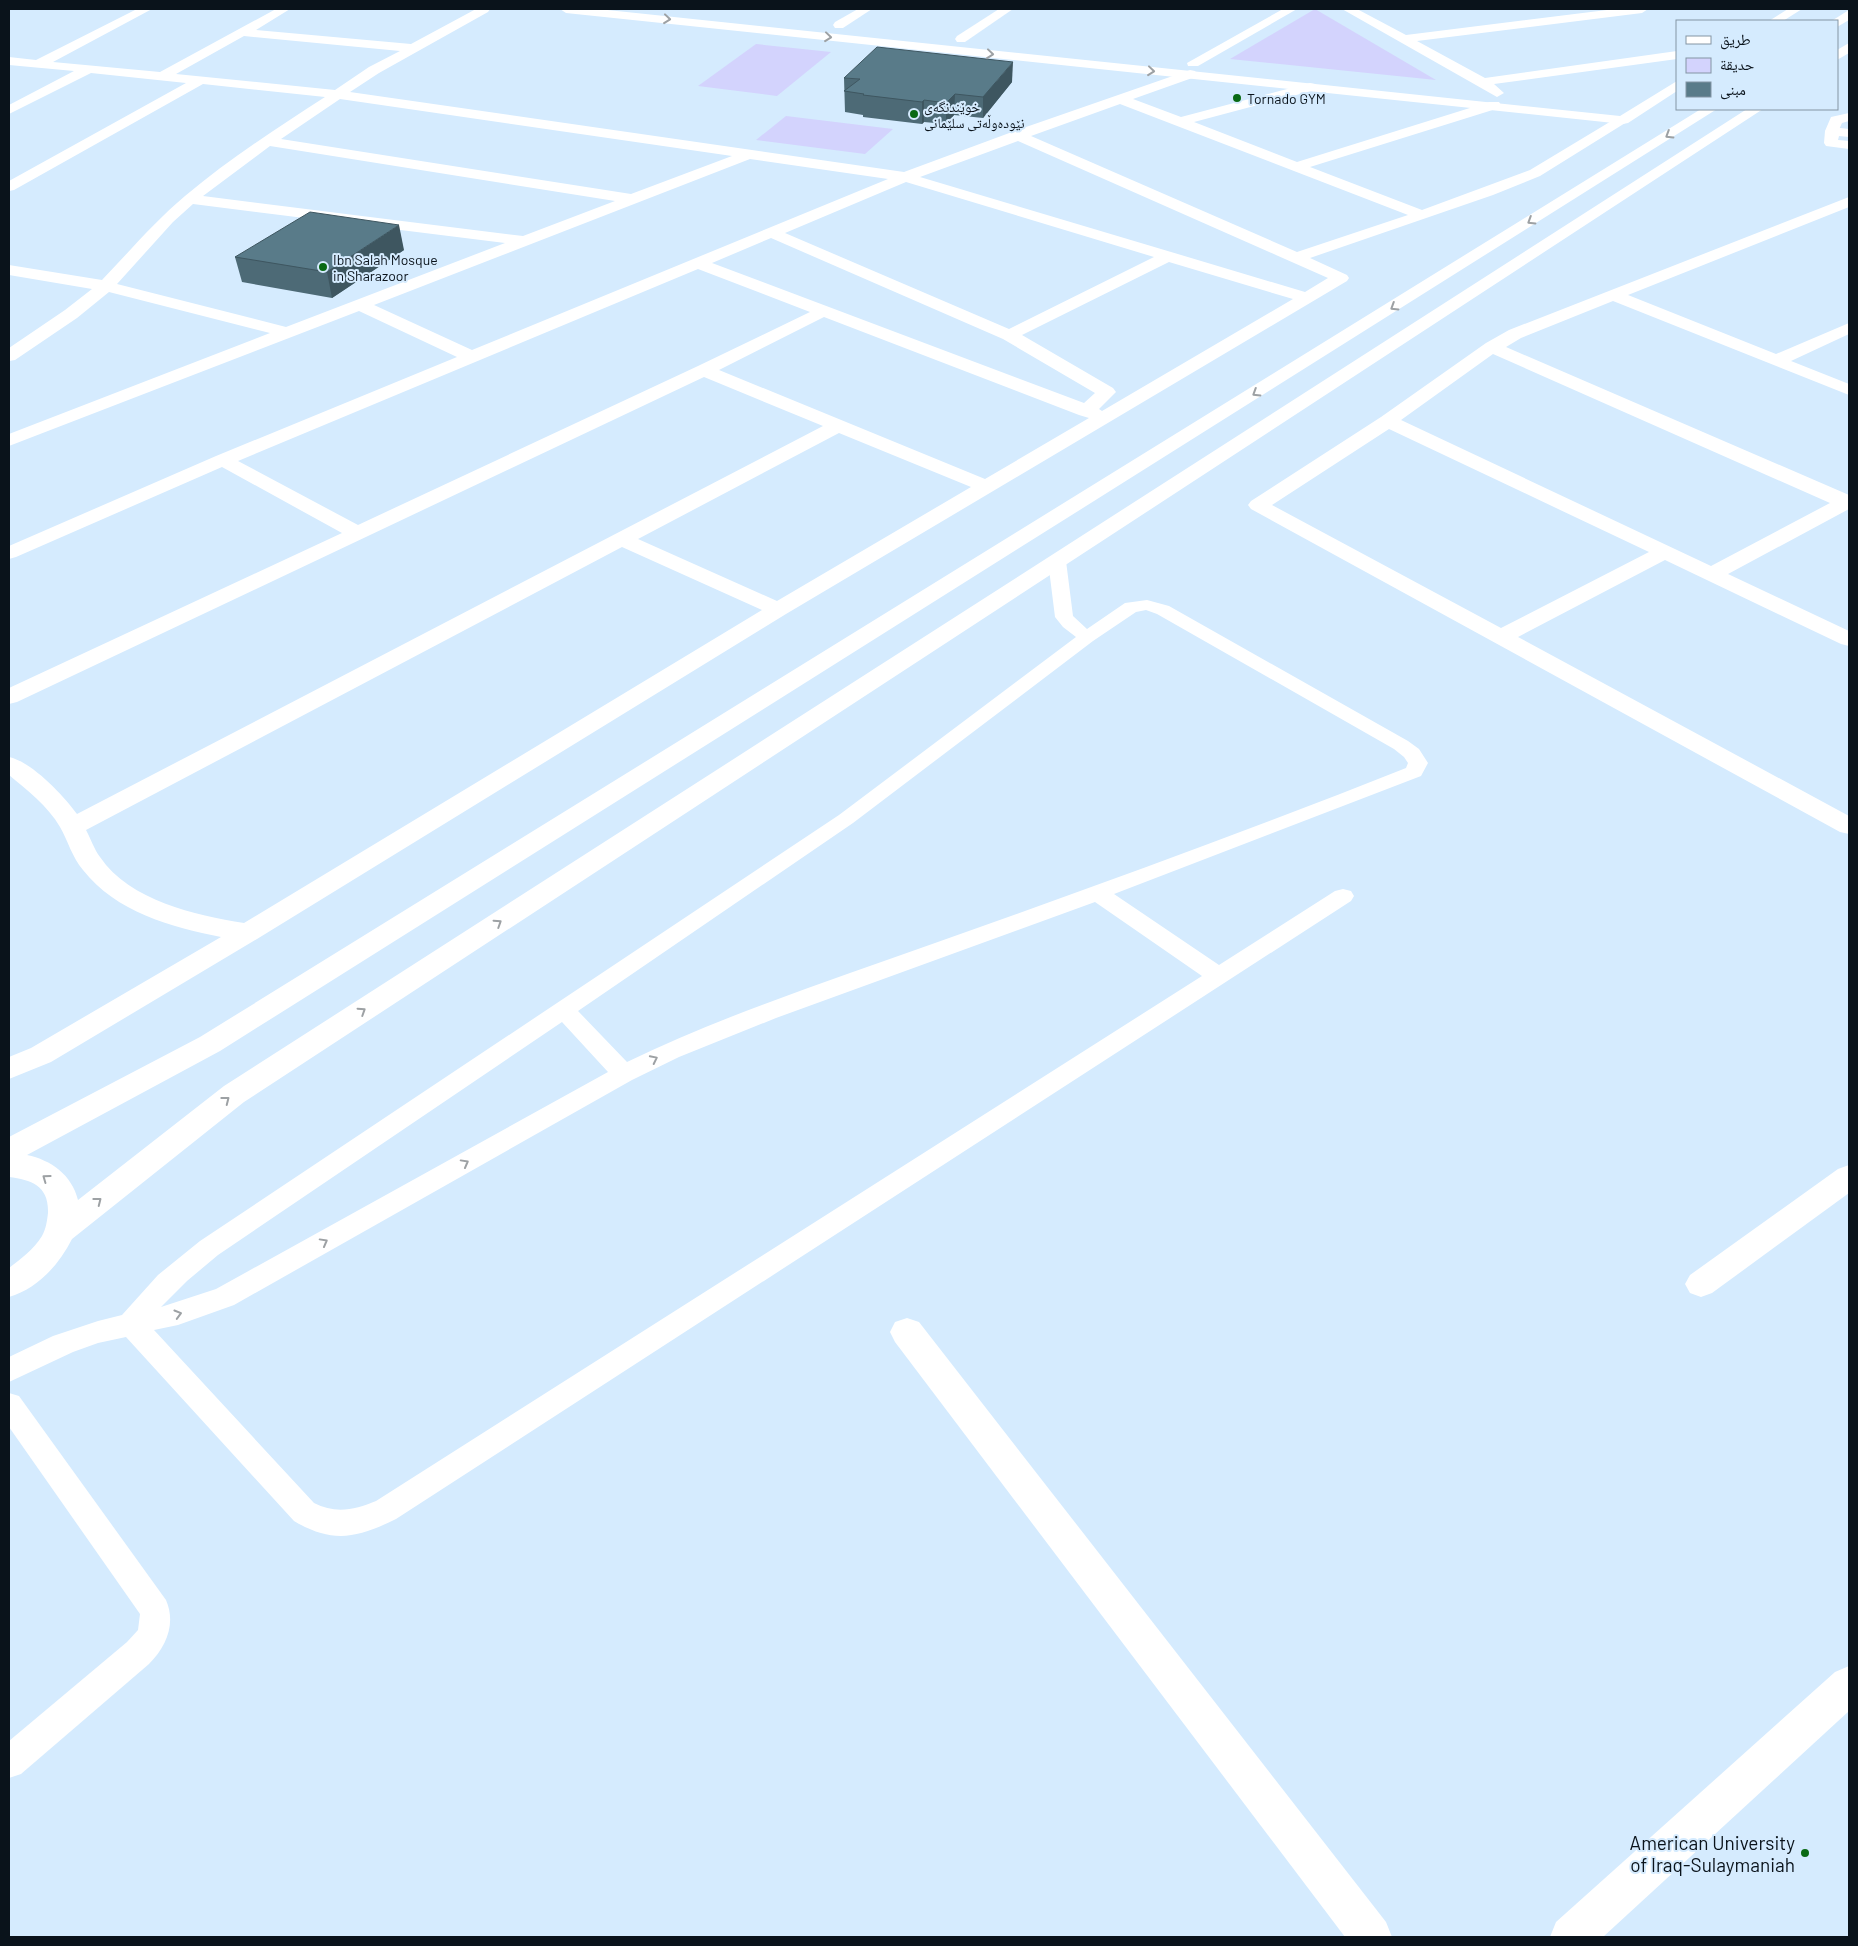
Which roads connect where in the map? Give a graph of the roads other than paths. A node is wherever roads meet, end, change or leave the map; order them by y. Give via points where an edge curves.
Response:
1 (146, 9) edge
2 (284, 9) edge
3 (484, 9) edge
4 (566, 9) edge
5 (688, 9) edge
6 (866, 9) edge
7 (1007, 9) edge
8 (1291, 9) edge
9 (1348, 9) edge
10 (1642, 9) edge
11 (1796, 9) edge
12 (1512, 12) dead end
13 (1849, 14) edge
14 (1777, 20) edge
15 (1533, 22) junction
16 (1838, 22) edge
17 (839, 25) junction
18 (242, 32) junction
19 (961, 39) junction
20 (1404, 39) junction
21 (1849, 47) edge
22 (412, 48) junction
23 (1089, 52) junction
24 (1676, 55) edge
25 (1838, 55) edge
26 (9, 61) edge
27 (1077, 63) junction
28 (38, 64) junction
29 (89, 69) junction
30 (1192, 69) junction
31 (161, 77) junction
32 (199, 81) junction
33 (1483, 82) junction
34 (1676, 86) edge
35 (1310, 88) junction
36 (337, 94) junction
37 (1120, 99) junction
38 (1497, 100) junction
39 (9, 110) edge
40 (1708, 110) edge
41 (1754, 110) edge
42 (1629, 116) junction
43 (1849, 117) edge
44 (1182, 121) junction
45 (1832, 131) junction
46 (1849, 133) edge
47 (1017, 135) junction
48 (268, 141) junction
49 (1849, 145) edge
50 (749, 154) junction
51 (1298, 166) junction
52 (905, 177) junction
53 (9, 187) edge
54 (190, 199) junction
55 (634, 199) junction
56 (1849, 202) edge
57 (1827, 211) junction
58 (1420, 214) junction
59 (1849, 218) edge
60 (770, 232) junction
61 (525, 241) junction
62 (1168, 256) junction
63 (1296, 258) junction
64 (697, 263) junction
65 (9, 270) edge
66 (106, 286) junction
67 (1612, 295) junction
68 (1307, 298) junction
69 (360, 305) junction
70 (824, 311) junction
71 (1849, 328) edge
72 (290, 333) junction
73 (1009, 335) junction
74 (1492, 348) junction
75 (9, 356) edge
76 (472, 357) junction
77 (1776, 361) junction
78 (704, 370) junction
79 (1849, 390) edge
80 (1096, 414) junction
81 (1388, 421) junction
82 (837, 426) junction
83 (9, 440) edge
84 (223, 460) junction
85 (984, 486) junction
86 (1848, 502) edge
87 (357, 534) junction
88 (622, 540) junction
89 (1665, 552) junction
90 (9, 553) edge
91 (1056, 561) junction
92 (1712, 574) junction
93 (778, 609) junction
94 (1087, 637) junction
95 (1501, 637) junction
96 (1849, 639) edge
97 (9, 697) edge
98 (9, 764) edge
99 (1849, 826) edge
100 (72, 827) junction
101 (1097, 893) junction
102 (1343, 896) dead end
103 (248, 933) junction
104 (1218, 975) junction
105 (564, 1010) junction
106 (9, 1069) edge
107 (624, 1074) junction
108 (9, 1151) edge
109 (9, 1165) edge
110 (1849, 1177) edge
111 (60, 1232) junction
112 (9, 1284) edge
113 (1701, 1284) dead end
114 (131, 1324) junction
115 (907, 1332) dead end
116 (9, 1370) edge
117 (9, 1405) edge
118 (1849, 1684) edge
119 (9, 1762) edge
120 (1371, 1937) edge
121 (1571, 1937) edge

1 - 28 street
2 - 18 street
3 - 22 street
4 -> 27 street
5 - 17 street
6 - 17 street
7 - 19 street
8 - 30 street
9 - 20 street
10 - 15 street
11 - 14 street
12 - 15 street
13 - 16 street
15 - 20 street
17 - 19 street
18 - 22 street
18 - 31 street
19 - 23 street
20 - 33 street
21 - 25 street
22 - 36 street
23 - 27 street
23 - 30 street
24 - 33 street
26 - 28 street
27 -> 30 street
28 - 29 street
29 - 31 street
29 - 39 street
30 - 35 street
30 - 37 street
30 - 38 street
31 - 32 street
32 - 36 street
32 - 53 street
33 - 38 street
34 - 42 street
35 - 38 street
35 - 44 street
36 - 48 street
36 - 50 street
37 - 44 street
37 - 47 street
38 - 42 street
38 - 51 street
40 -> 108 street via 210,1044
41 - 91 street
42 - 58 street via 1535,173
43 - 45 street via 1836,120
44 - 51 street
45 - 46 street
45 - 49 street via 1831,143
47 - 52 street
47 - 63 street
48 - 54 street
48 - 55 street
50 - 52 street
50 - 55 street
51 - 58 street
52 - 60 street
52 - 62 street
54 - 61 street
54 - 66 street
55 - 61 street
56 - 57 street
57 - 59 street
57 - 67 street
58 - 63 street
60 - 64 street
60 - 73 street
61 - 69 street
62 - 68 street
62 - 73 street
63 - 68 street via 1341,278
64 - 70 street
64 - 76 street
65 - 66 street
66 - 72 street
66 - 75 street
67 - 74 street via 1515,334
67 - 77 street
68 - 80 street
69 - 72 street
69 - 76 street
70 - 78 street
70 - 80 street
71 - 77 street
72 - 83 street
73 - 80 street via 1107,392
74 - 81 street
74 - 86 street
76 - 84 street
77 - 79 street
78 - 82 street
78 - 87 street
80 - 85 street
81 - 89 street
81 - 95 street via 1258,505
82 - 85 street
82 - 88 street
84 - 87 street
84 - 90 street
85 - 93 street
86 - 92 street
87 - 97 street
88 - 93 street
88 - 100 street
89 - 92 street
89 - 95 street
91 - 94 lane via 1064,617
111 -> 91 street via 234,1094
92 - 96 street
93 - 103 street
94 - 101 lane via 1131,607 1156,607 1401,745 1412,753 1418,763 1414,772 1392,781
94 - 105 lane via 846,819
95 - 99 street
98 - 100 street via 31,780
100 - 103 street via 92,864 129,896 153,910 182,920
101 - 104 lane
107 -> 101 lane via 719,1030
102 - 104 lane
103 - 106 street via 41,1055
104 - 114 lane via 369,1519 332,1524 316,1520 304,1512
105 - 107 lane
105 - 114 lane via 187,1264 147,1302
114 -> 107 lane via 178,1314 225,1297
111 -> 109 street via 65,1211 62,1193 50,1178 31,1168
110 - 113 street
111 - 112 street via 46,1255
114 - 116 lane via 63,1344
115 - 120 street
117 - 119 lane via 155,1610 156,1626 148,1644 132,1659
118 - 121 street

